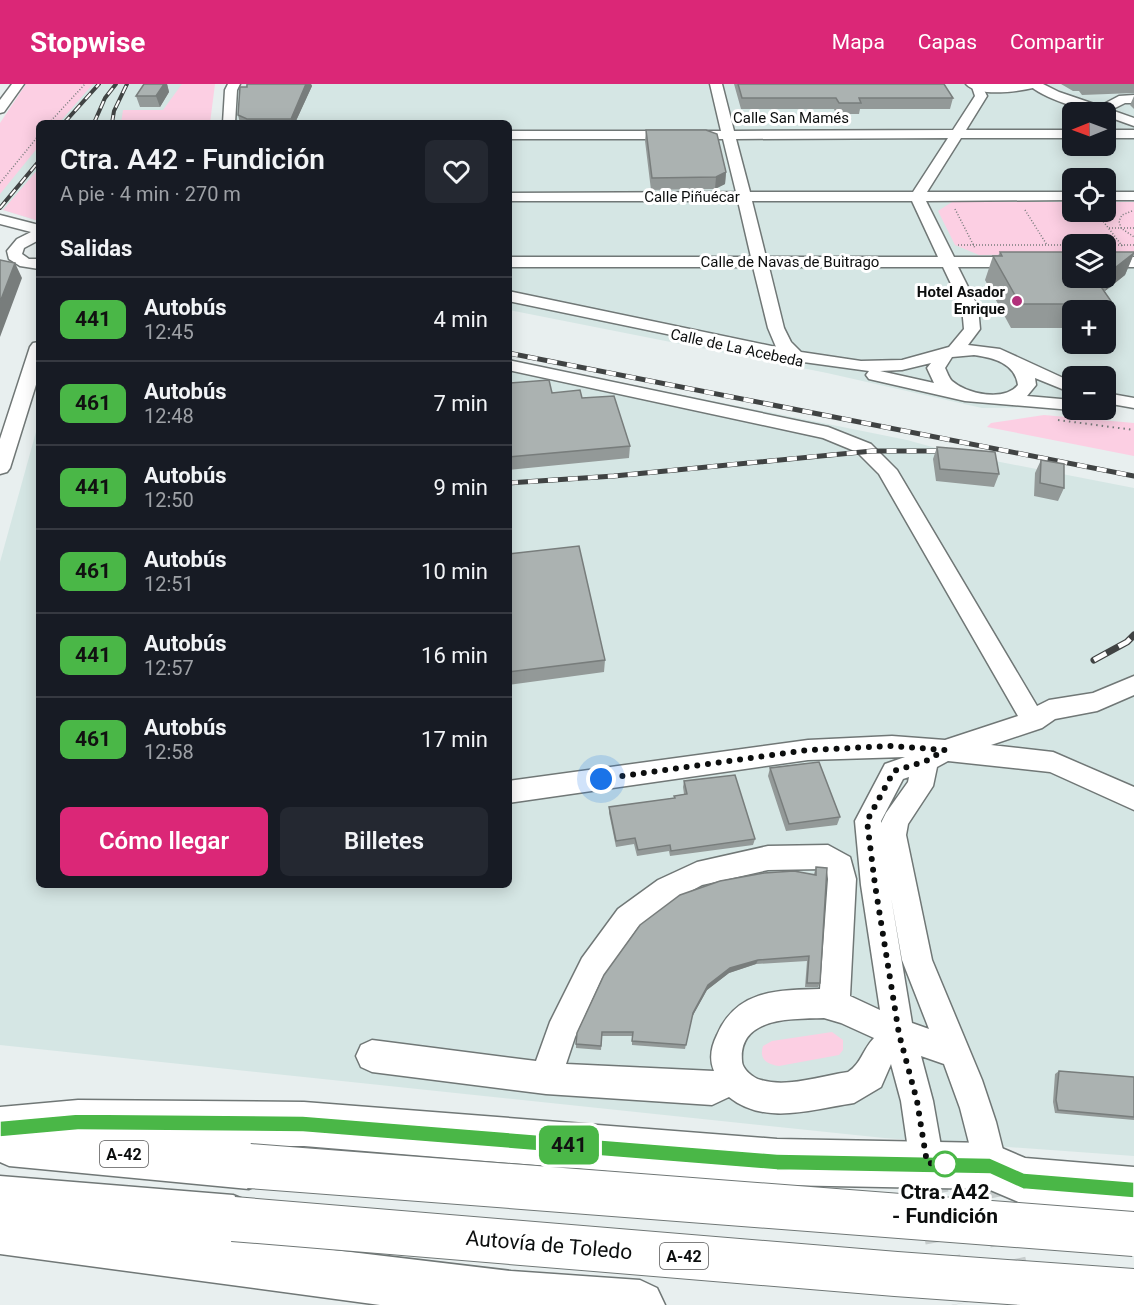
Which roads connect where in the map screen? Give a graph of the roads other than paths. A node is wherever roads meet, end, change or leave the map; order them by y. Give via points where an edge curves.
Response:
1 (18, 84) edge
2 (226, 84) edge
3 (234, 84) edge
4 (716, 84) edge
5 (975, 84) edge
6 (1033, 84) edge
7 (1134, 99) edge
8 (1077, 102) edge
9 (1116, 103) edge
10 (0, 109) edge
11 (1116, 115) edge
12 (221, 120) edge
13 (229, 120) edge
14 (1134, 122) edge
15 (1062, 134) edge
16 (1116, 134) edge
17 (1134, 134) edge
18 (512, 135) edge
19 (728, 135) junction
20 (915, 135) junction
21 (956, 135) junction
22 (945, 152) junction
23 (931, 175) junction
24 (1062, 196) edge
25 (1116, 196) edge
26 (1134, 196) edge
27 (512, 197) edge
28 (743, 197) junction
29 (952, 199) junction
30 (920, 202) junction
31 (7, 221) edge
32 (36, 229) edge
33 (32, 237) edge
34 (1131, 258) edge
35 (1116, 260) edge
36 (512, 262) edge
37 (948, 262) junction
38 (1062, 262) edge
39 (759, 263) junction
40 (36, 264) edge
41 (512, 297) edge
42 (512, 302) edge
43 (776, 328) junction
44 (738, 344) junction
45 (950, 353) junction
46 (36, 356) edge
47 (796, 356) junction
48 (1012, 361) junction
49 (512, 366) edge
50 (1062, 384) edge
51 (965, 396) junction
52 (1002, 400) junction
53 (1116, 400) edge
54 (1134, 403) edge
55 (1062, 404) edge
56 (1116, 408) edge
57 (1134, 411) edge
58 (0, 468) edge
59 (1134, 685) edge
60 (1033, 721) junction
61 (936, 755) junction
62 (512, 791) edge
63 (1134, 799) edge
64 (834, 1006) junction
65 (899, 1034) junction
66 (954, 1052) junction
67 (372, 1056) dead end
68 (546, 1077) junction
69 (732, 1079) junction
70 (0, 1129) edge
71 (0, 1142) edge
72 (927, 1163) junction
73 (990, 1166) junction
74 (1134, 1190) edge
75 (0, 1198) edge
76 (0, 1230) edge
77 (1134, 1234) edge
78 (1134, 1291) edge
79 (640, 1305) edge

1 - 10 street
2 - 12 street
3 - 13 street
4 - 19 street
5 - 6 main road via 1011,89
5 - 21 street via 981,96
6 - 8 street
7 - 9 street
11 - 14 street
15 - 21 street, Calle San Mamés
16 - 17 street
18 - 19 street, Calle San Mamés
19 - 20 street, Calle San Mamés
19 - 28 street
20 - 21 street, Calle San Mamés
20 - 22 street via 942,143
21 - 22 street
22 - 23 street
23 - 29 street via 932,184
23 - 30 street
24 - 29 street, Calle Piñuécar
25 - 26 street
27 - 28 street, Calle Piñuécar
28 - 30 street, Calle Piñuécar via 876,197
28 - 39 street
29 - 30 street, Calle Piñuécar
30 - 37 street
31 - 32 street
31 - 33 street
33 - 40 street via 14,250 14,256
34 - 35 street
36 - 39 street, Calle de Navas de Buitrago
37 - 38 street, Calle de Navas de Buitrago
37 - 39 street, Calle de Navas de Buitrago
37 - 45 street via 970,307 972,329
39 - 43 street
41 - 44 street, Calle de La Acebeda
42 - 51 street, Calle de La Acebeda via 919,383
43 - 44 street via 766,338
43 - 47 street via 783,344
44 - 47 street, Calle de La Acebeda
45 - 47 street, Calle de La Acebeda via 902,365 861,366
45 - 48 street, Calle de La Acebeda via 974,350
45 - 51 street via 936,368 943,383
46 - 58 street
48 - 50 street
48 - 52 street via 1024,373 1027,385 1019,395
49 - 60 street via 828,433 864,448 887,470
51 - 52 street, Calle de La Acebeda
52 - 55 street
53 - 54 street
56 - 57 street
59 - 60 street via 1097,702 1049,710
60 - 61 street
61 - 62 street via 892,746 808,750
61 - 63 street via 1053,762
61 - 65 street via 894,771 867,821
61 - 66 street via 895,821 893,835 917,960
64 - 65 street
64 - 68 street via 840,866 828,857 768,858 697,874 628,918 592,968 561,1033
64 - 69 street via 778,1005 747,1016 736,1027 728,1045 726,1062
65 - 66 street
65 - 69 street via 875,1059 870,1076 854,1087 777,1099 751,1094
65 - 72 street via 917,1101
66 - 73 street via 978,1106
67 - 68 street
68 - 69 street via 712,1089
70 - 72 highway via 78,1122 303,1124 777,1162 896,1166
71 - 77 highway, A-42, bridge via 249,1166
72 - 73 highway
73 - 74 highway via 1023,1181
75 - 78 highway, Autovía de Toledo / A-42, bridge
76 - 79 highway via 281,1269 512,1296

